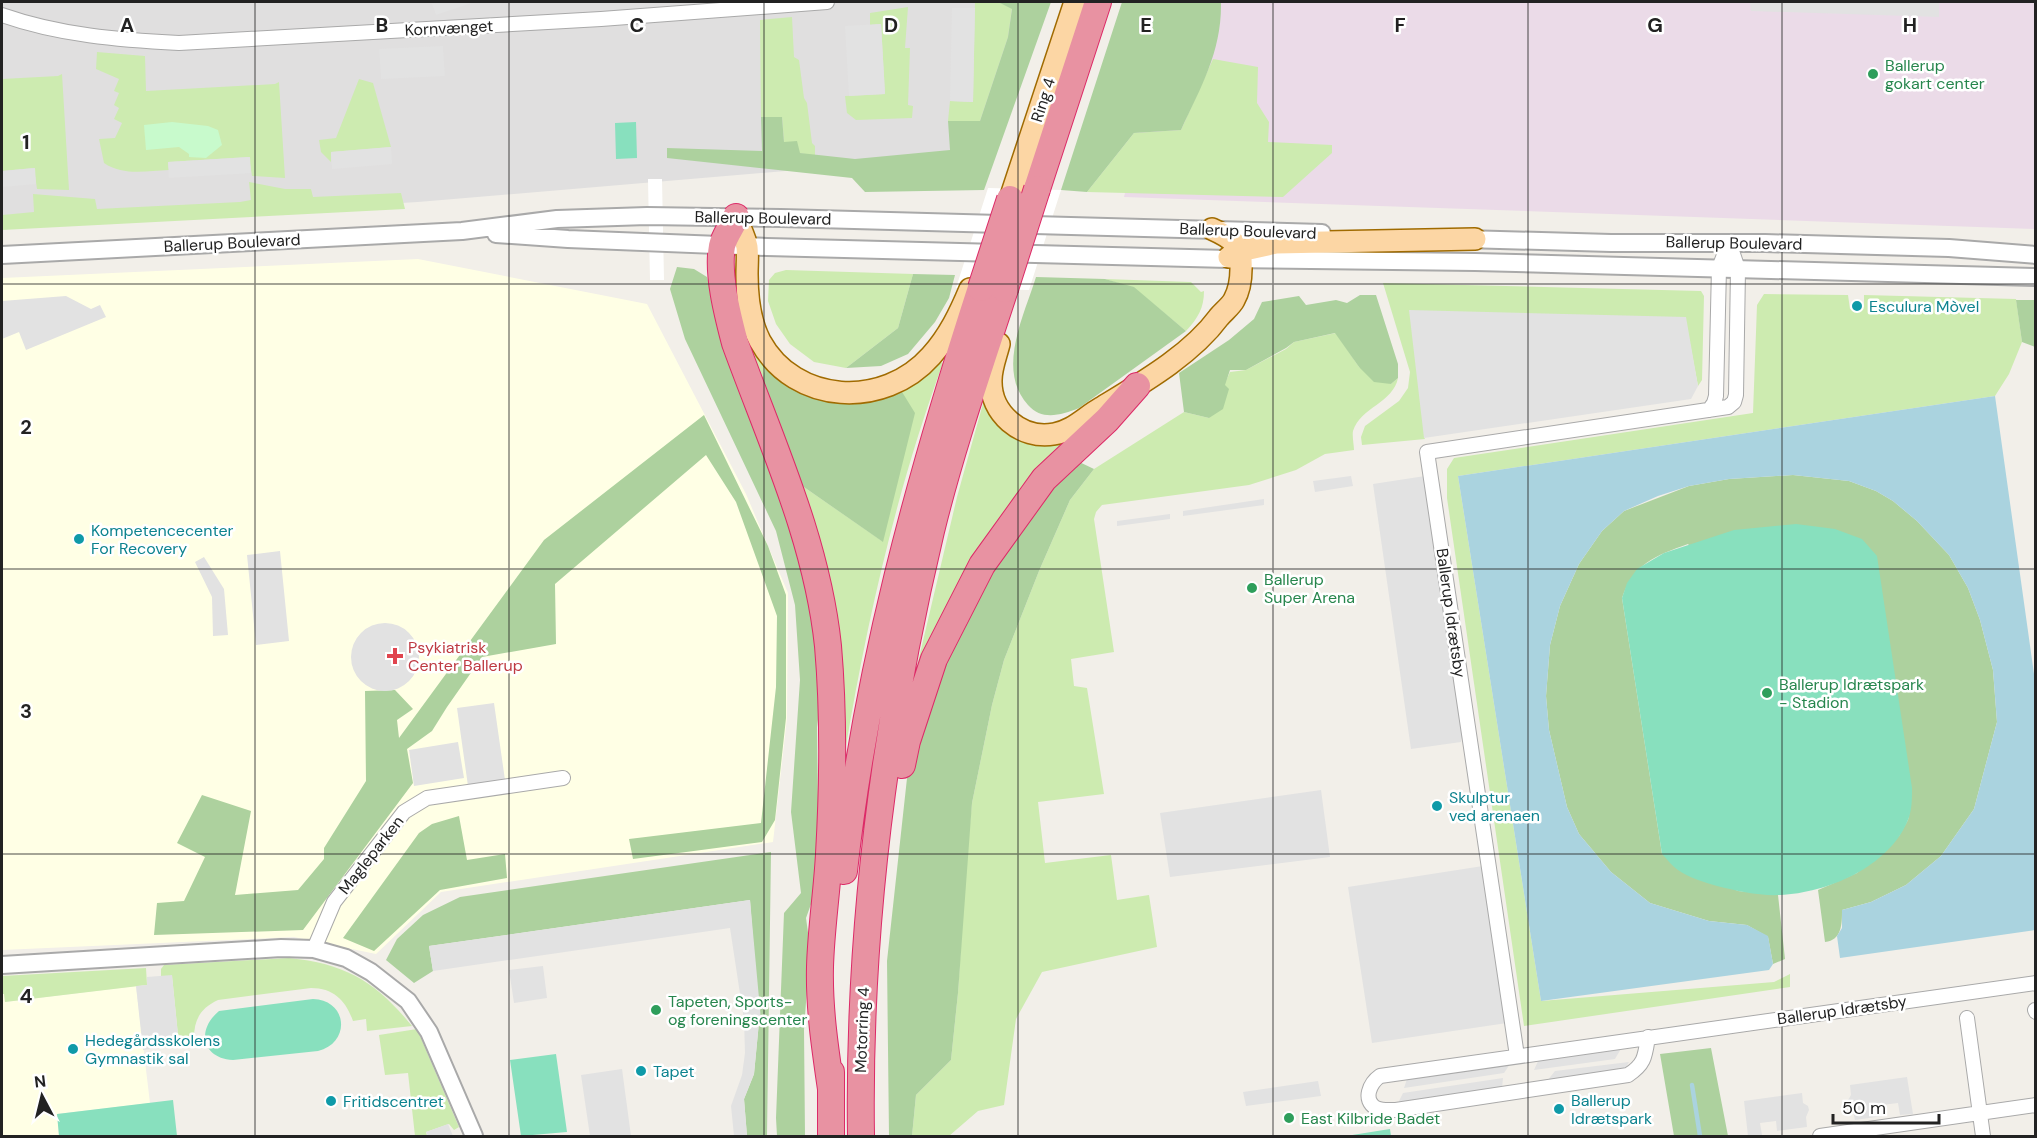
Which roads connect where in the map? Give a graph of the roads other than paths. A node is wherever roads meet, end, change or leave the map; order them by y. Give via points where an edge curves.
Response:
1 (827, 2) edge
2 (1075, 2) edge
3 (1100, 2) edge
4 (663, 8) edge
5 (2, 15) edge
6 (1027, 192) junction
7 (736, 217) junction
8 (1212, 229) junction
9 (462, 231) junction
10 (1475, 239) junction
11 (1729, 242) junction
12 (735, 246) junction
13 (2, 255) edge
14 (2036, 255) edge
15 (1237, 257) junction
16 (1719, 268) junction
17 (1738, 269) junction
18 (2036, 278) edge
19 (993, 289) junction
20 (1137, 386) junction
21 (1709, 410) junction
22 (563, 778) dead end
23 (868, 924) junction
24 (314, 949) junction
25 (2, 965) edge
26 (2036, 983) edge
27 (1966, 1018) dead end
28 (1648, 1037) junction
29 (1517, 1056) junction
30 (831, 1089) junction
31 (2036, 1105) edge
32 (1980, 1113) junction
33 (1909, 1130) edge
34 (1828, 1136) edge
35 (474, 1137) edge
36 (831, 1137) edge
37 (861, 1137) edge
38 (1983, 1137) edge

1 - 4 street, Kornvænget
2 - 6 main road, Ring 4
3 - 6 highway
4 - 5 street, Kornvænget via 359,34 179,43 91,36 27,24
6 - 19 highway, bridge
7 - 8 street, Ballerup Boulevard
7 - 9 street, Ballerup Boulevard via 568,218
7 - 12 highway
8 - 10 street, Ballerup Boulevard
8 - 15 main road via 1230,239
9 - 12 street, Ballerup Boulevard
9 - 13 street, Ballerup Boulevard
10 - 11 street, Ballerup Boulevard
10 - 15 main road via 1276,243
11 - 14 street, Ballerup Boulevard via 1949,248
11 - 16 street
11 - 17 street, Ballerup Idrætsby
12 - 15 street, Ballerup Boulevard
12 - 19 main road via 753,326 761,343 786,372 802,383 837,393 870,392 896,382 920,366 956,322
12 - 30 highway via 722,275 728,315 803,526 828,644 833,754 820,967
15 - 16 street, Ballerup Boulevard
15 - 20 main road via 1239,286 1234,299 1204,335
16 - 17 street, Ballerup Boulevard
16 - 21 street via 1716,396
17 - 18 street, Ballerup Boulevard
17 - 21 street, Ballerup Idrætsby via 1736,395 1728,406
19 - 20 main road via 990,379 992,393 1007,421 1038,435 1053,435 1081,423
19 - 23 highway via 918,592 895,708
19 - 30 highway via 940,415 894,584 868,704 850,809 839,913
20 - 23 highway via 1044,479 982,564 940,649 907,741
21 - 29 street, Ballerup Idrætsby via 1427,452
22 - 24 street, Magleparken via 427,798 404,812 334,902
23 - 37 highway, Motorring 4
24 - 25 street
24 - 35 street via 346,958 408,1001 429,1032
26 - 28 street, Ballerup Idrætsby
27 - 32 street
28 - 29 street, Ballerup Idrætsby
28 - 29 street, Ballerup Idrætsby via 1640,1067 1628,1075 1396,1110 1377,1109 1369,1095 1370,1086 1380,1076
30 - 36 highway
31 - 32 street
32 - 33 street
32 - 38 street
33 - 34 street

